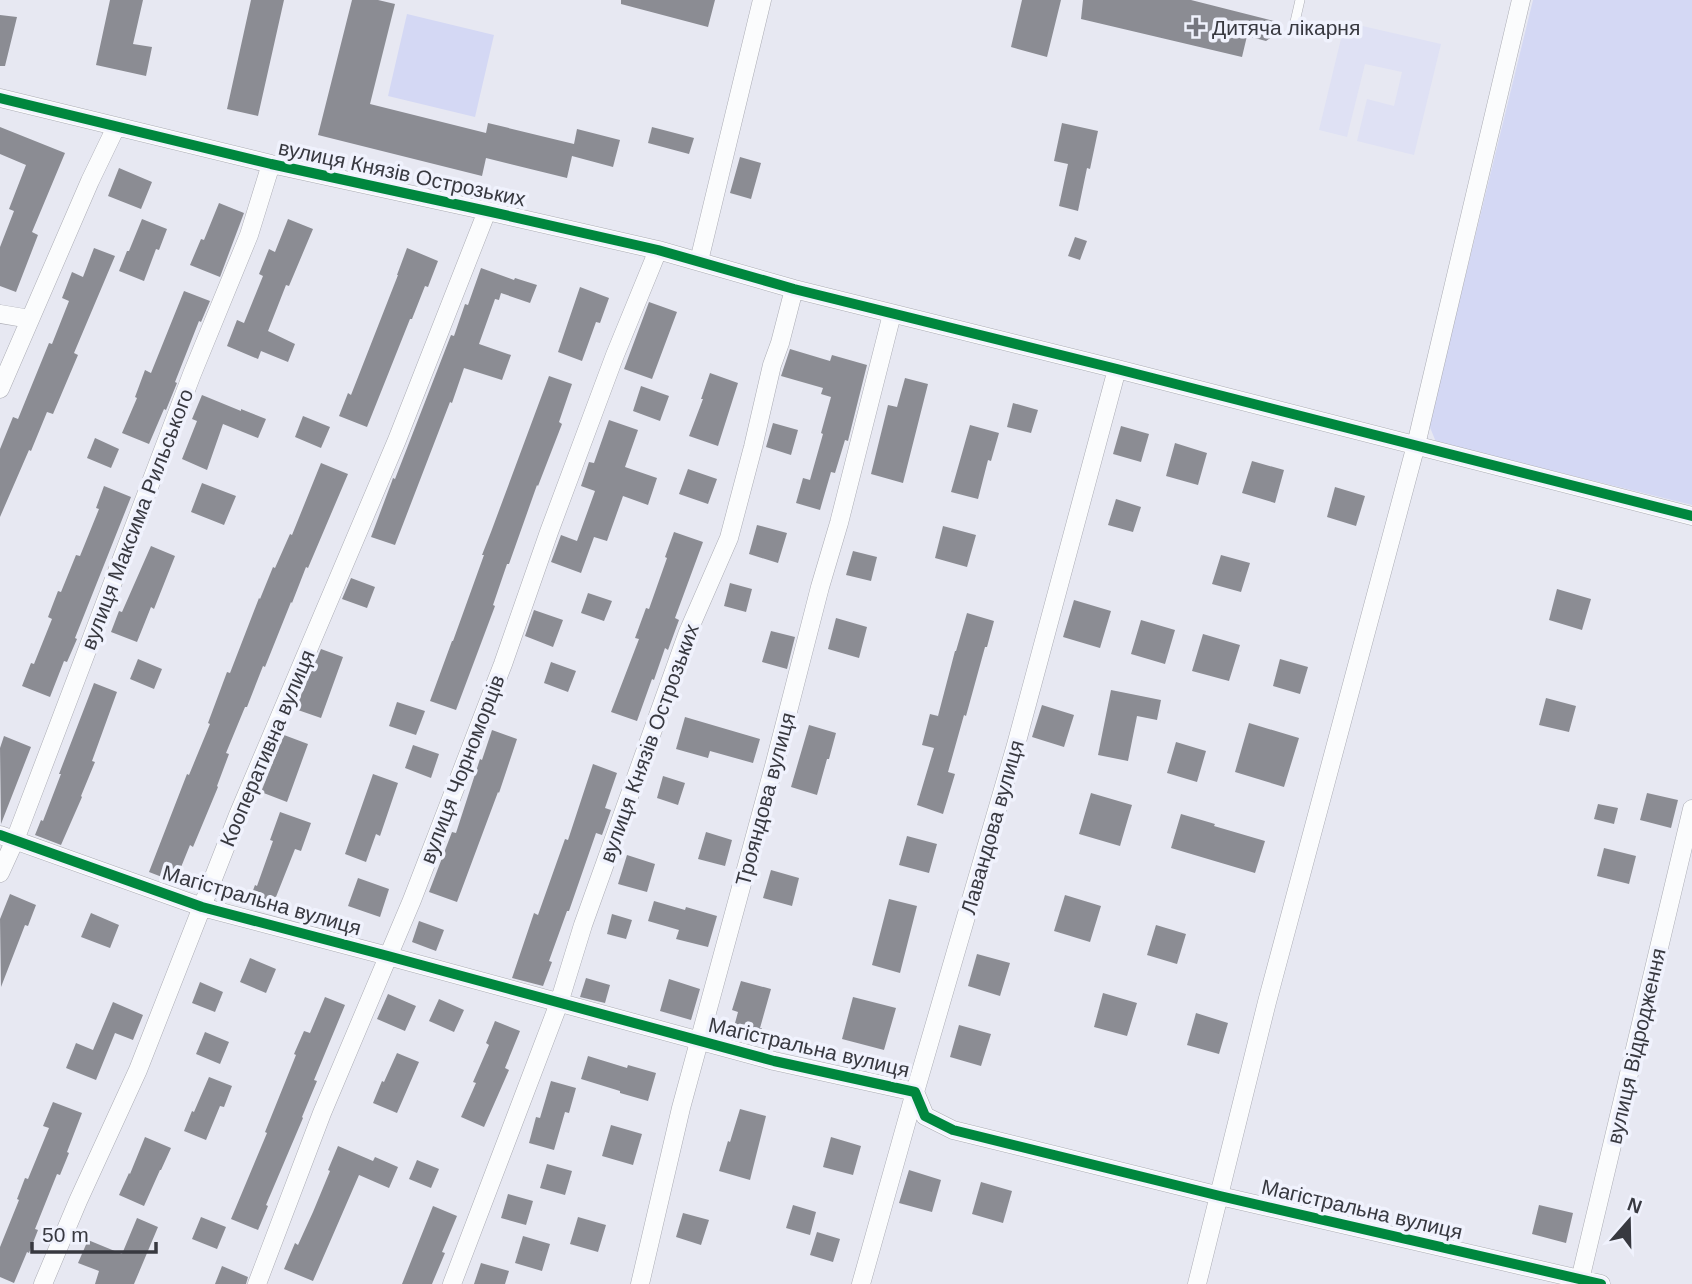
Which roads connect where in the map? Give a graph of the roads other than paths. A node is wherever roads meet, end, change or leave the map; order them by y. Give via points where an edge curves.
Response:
1 (762, 0) edge
2 (1300, 0) edge
3 (1521, 0) edge
4 (1294, 26) dead end
5 (0, 99) edge
6 (116, 127) junction
7 (271, 164) junction
8 (487, 211) junction
9 (658, 250) junction
10 (699, 261) junction
11 (794, 289) junction
12 (0, 314) edge
13 (892, 314) junction
14 (30, 319) junction
15 (1116, 369) junction
16 (0, 389) edge
17 (1416, 444) junction
18 (1692, 516) edge
19 (1692, 808) edge
20 (8, 838) edge
21 (0, 873) edge
22 (202, 907) junction
23 (388, 956) junction
24 (559, 1003) junction
25 (701, 1042) junction
26 (915, 1092) junction
27 (1220, 1196) junction
28 (1580, 1282) edge
29 (43, 1284) edge
30 (257, 1284) edge
31 (452, 1284) edge
32 (640, 1284) edge
33 (862, 1284) edge
34 (1197, 1284) edge
35 (1601, 1284) edge

1 - 10 street
2 - 4 lane
3 - 17 street
5 - 6 street, вулиця Князів Острозьких
6 - 7 street, вулиця Князів Острозьких
6 - 14 street
7 - 8 street, вулиця Князів Острозьких
7 - 20 street, вулиця Максима Рильського via 249,235
8 - 9 street, вулиця Князів Острозьких
8 - 22 street, Кооперативна вулиця
9 - 10 street, вулиця Князів Острозьких
9 - 23 street, вулиця Чорноморців via 494,689
10 - 11 street, вулиця Князів Острозьких
11 - 13 street
11 - 24 street, вулиця Князів Острозьких via 729,538 684,644
12 - 14 street
13 - 15 street
13 - 25 street, Трояндова вулиця
14 - 16 street
15 - 17 street
15 - 26 street, Лавандова вулиця via 1016,745
17 - 18 street
17 - 27 street
19 - 28 street, вулиця Відродження
20 - 21 street, вулиця Максима Рильського
20 - 22 street, Магістральна вулиця
22 - 23 street, Магістральна вулиця
22 - 29 street, Кооперативна вулиця via 138,1070
23 - 24 street, Магістральна вулиця
23 - 30 street, вулиця Чорноморців
24 - 25 street, Магістральна вулиця
24 - 31 street, вулиця Князів Острозьких
25 - 26 street, Магістральна вулиця
25 - 32 street, Трояндова вулиця
26 - 27 street, Магістральна вулиця via 925,1116 953,1130
26 - 33 street, Лавандова вулиця
27 - 28 street, Магістральна вулиця
27 - 34 street
28 - 35 street, Магістральна вулиця

